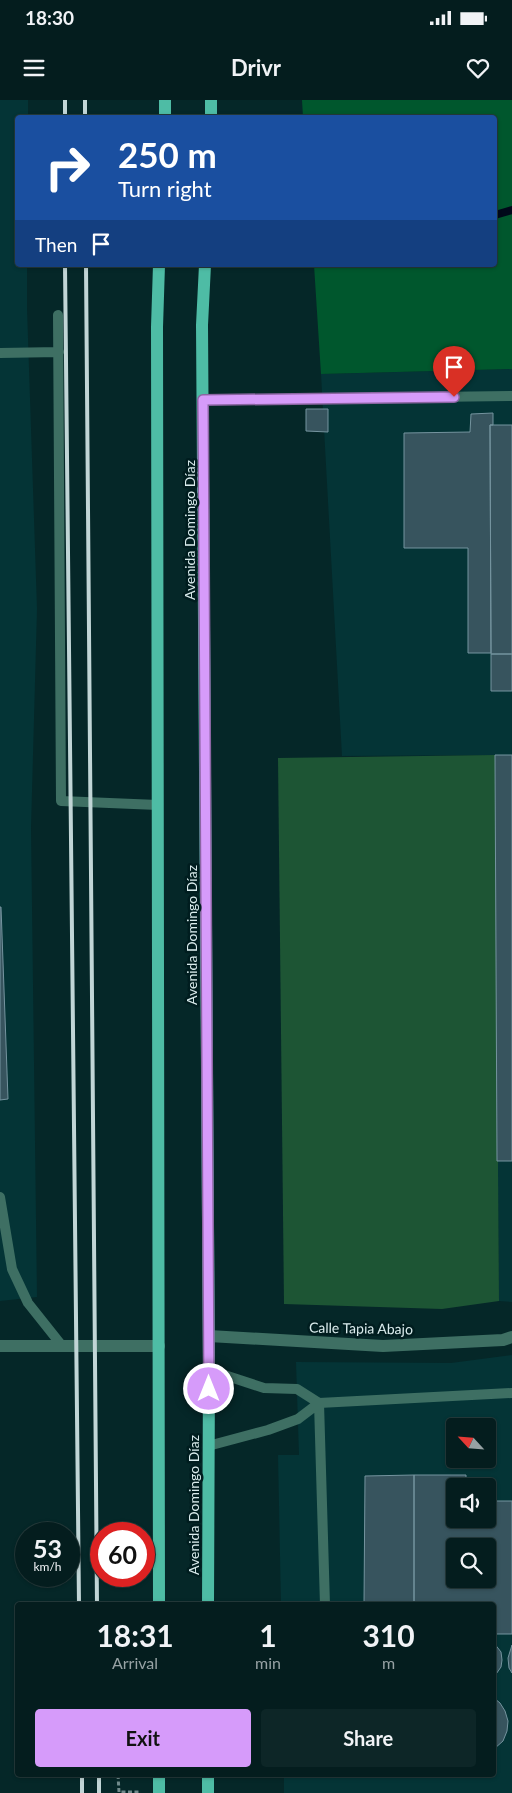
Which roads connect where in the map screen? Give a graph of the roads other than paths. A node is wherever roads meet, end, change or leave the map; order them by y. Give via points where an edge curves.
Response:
1 (166, 100) edge
2 (211, 100) edge
3 (165, 115) edge
4 (211, 115) edge
5 (159, 267) edge
6 (205, 267) edge
7 (58, 315) dead end
8 (59, 352) junction
9 (0, 353) edge
10 (512, 396) edge
11 (203, 400) junction
12 (158, 805) junction
13 (0, 1197) edge
14 (209, 1336) junction
15 (512, 1337) edge
16 (0, 1346) edge
17 (159, 1346) junction
18 (63, 1347) junction
19 (209, 1370) junction
20 (512, 1393) edge
21 (319, 1402) junction
22 (208, 1446) junction
23 (159, 1602) edge
24 (208, 1602) edge
25 (325, 1602) edge
26 (159, 1777) edge
27 (208, 1777) edge
28 (159, 1793) edge
29 (208, 1793) edge

1 - 3 main road
2 - 4 main road
5 - 12 main road
6 - 11 main road, Avenida Domingo Díaz
7 - 8 lane
8 - 9 lane
8 - 12 lane via 61,801
10 - 11 lane
11 - 14 main road, Avenida Domingo Díaz
12 - 17 main road
13 - 18 lane via 12,1270 28,1303
14 - 15 street, Calle Tapia Abajo via 383,1346
14 - 19 main road, Avenida Domingo Díaz
16 - 18 street
17 - 18 street
17 - 23 main road
19 - 21 lane via 264,1388 297,1389
19 - 22 main road, Avenida Domingo Díaz
20 - 21 lane
21 - 22 lane via 298,1420
21 - 25 lane
22 - 24 main road, Avenida Domingo Díaz
26 - 28 main road
27 - 29 main road

